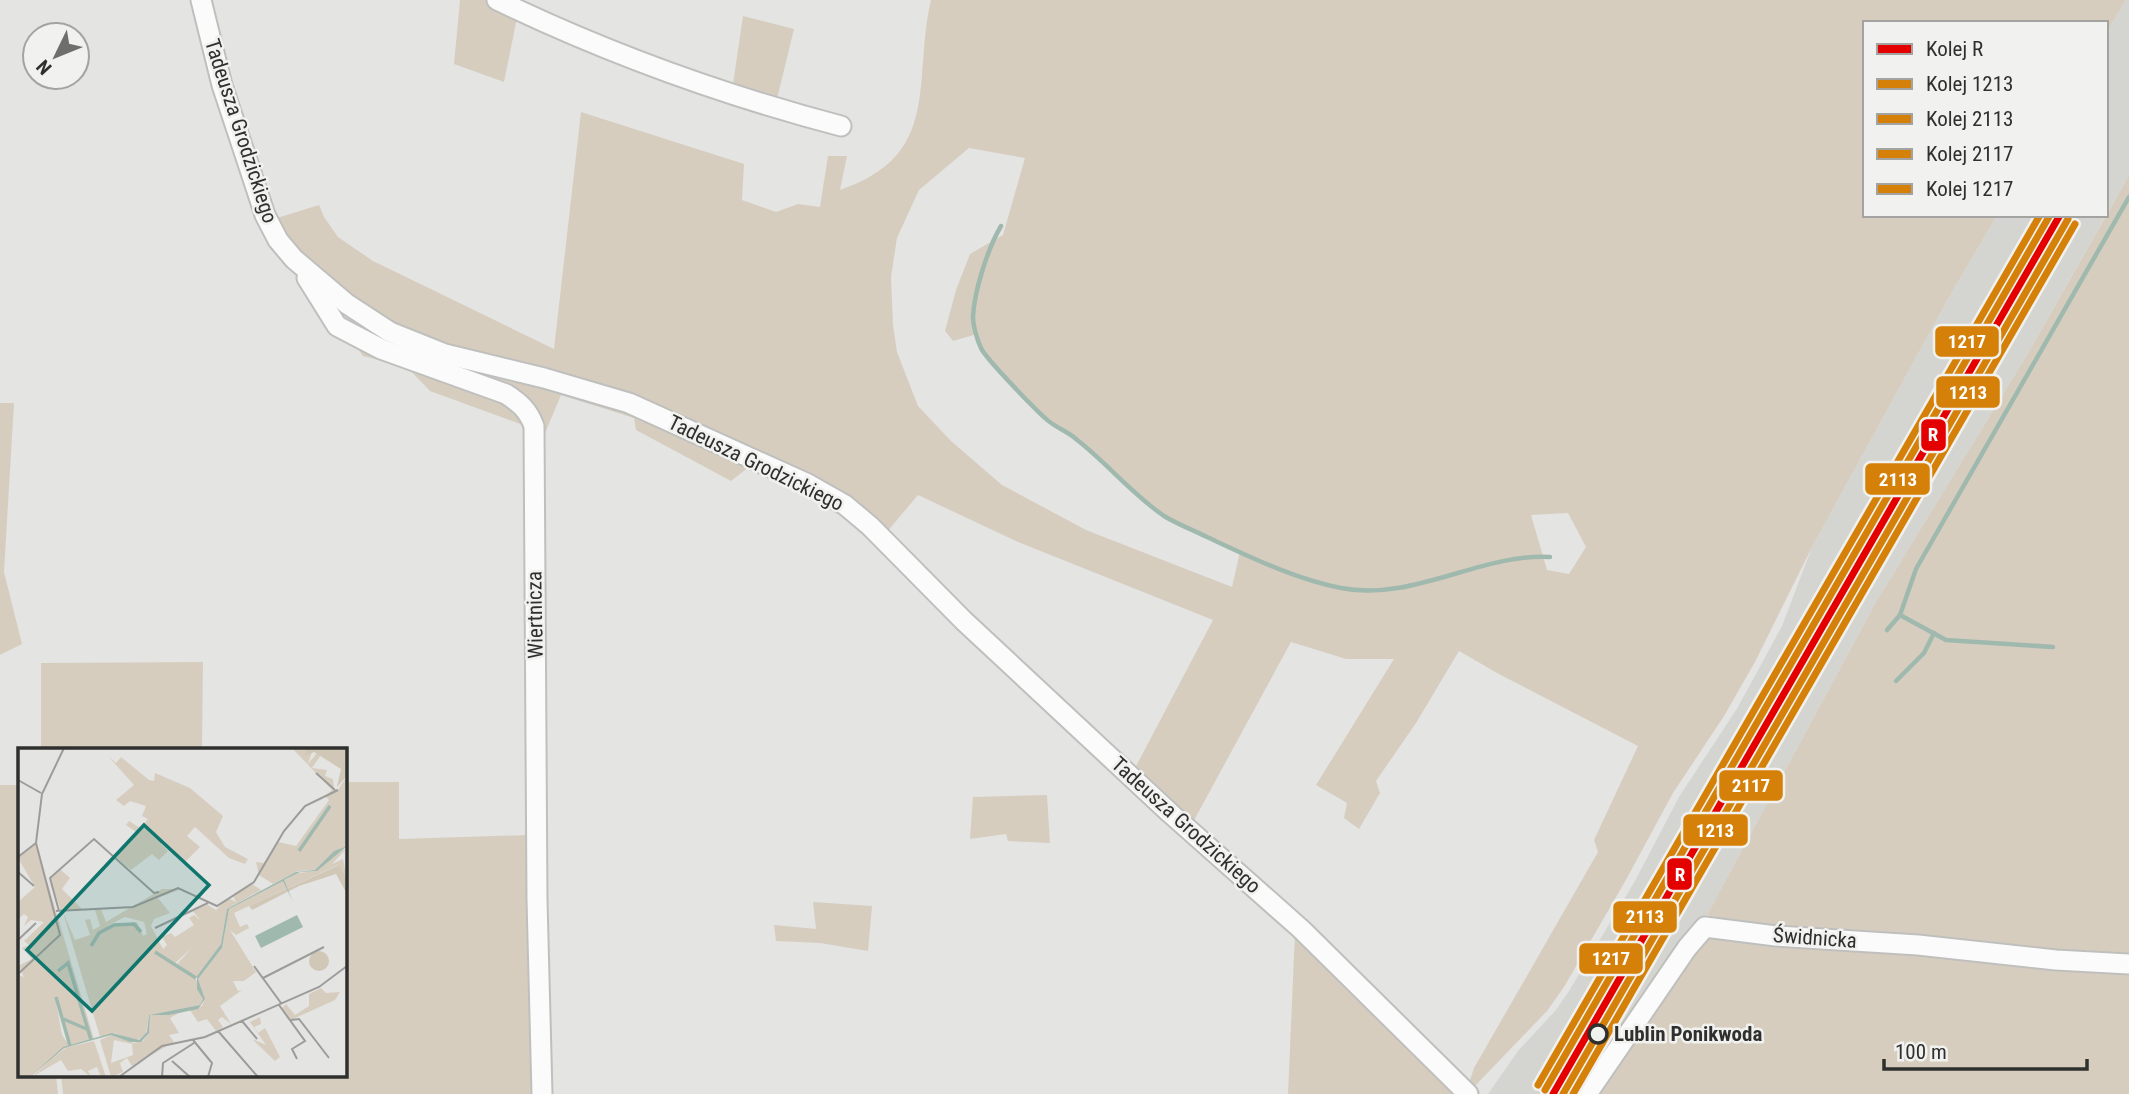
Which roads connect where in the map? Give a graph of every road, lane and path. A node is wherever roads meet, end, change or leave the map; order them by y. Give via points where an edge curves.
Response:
1 (201, 0) edge
2 (497, 0) edge
3 (841, 126) dead end
4 (308, 271) junction
5 (2129, 964) edge
6 (542, 1094) edge
7 (1468, 1094) edge
8 (1587, 1094) edge

1 - 4 street, Tadeusza Grodzickiego via 222,85 265,215 278,240
2 - 3 street via 594,43 767,107
4 - 6 street, Wiertnicza via 307,277 337,326 382,349 506,394 520,402 534,426
4 - 7 street, Tadeusza Grodzickiego via 347,304 401,337 445,354 629,403 845,505 1170,813 1301,929
5 - 8 street, Świdnicka via 1705,927

